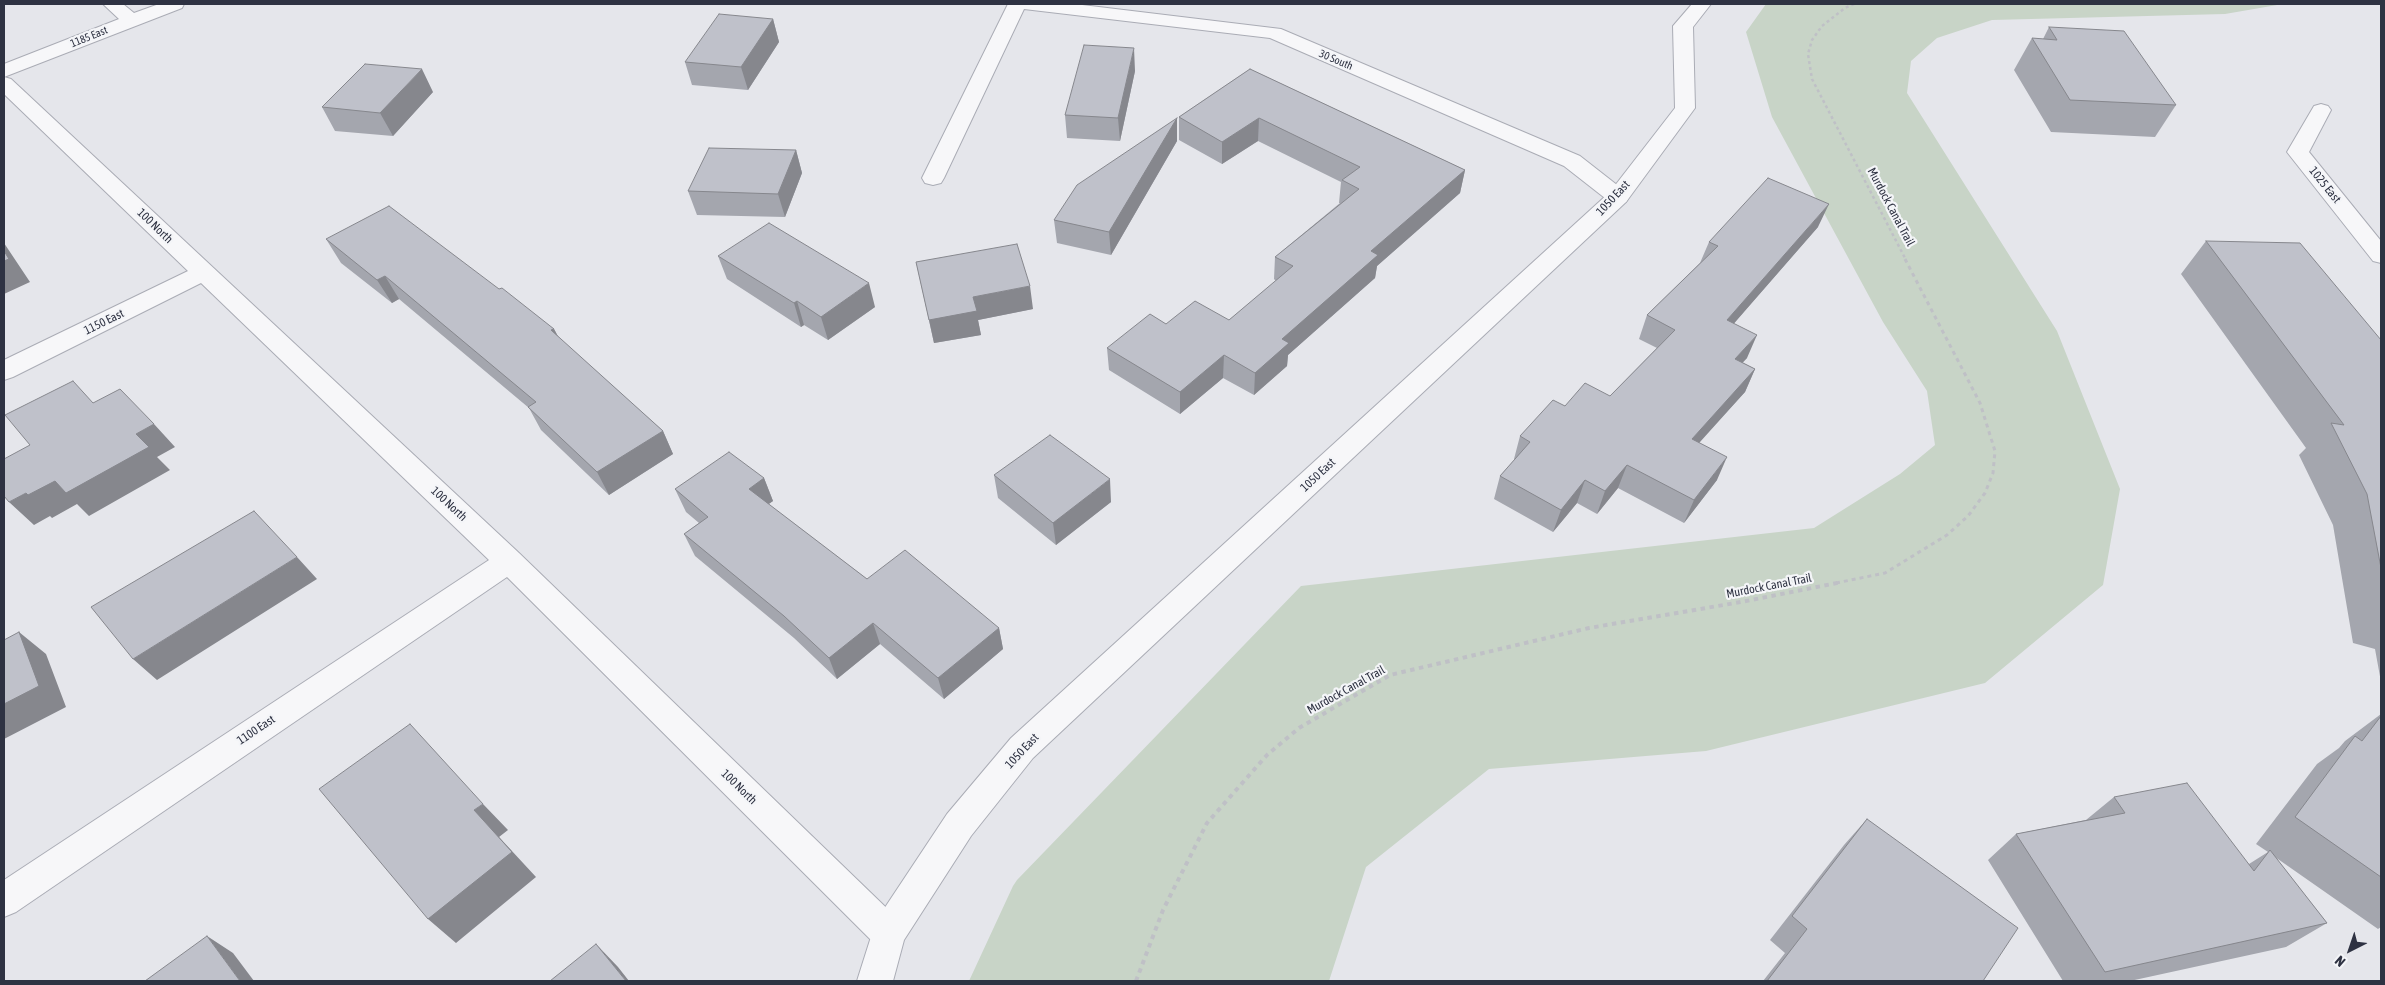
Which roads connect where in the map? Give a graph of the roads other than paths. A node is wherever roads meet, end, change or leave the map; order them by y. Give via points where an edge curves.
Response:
1 (112, 4) edge
2 (175, 4) edge
3 (1017, 4) edge
4 (1028, 4) edge
5 (1702, 4) edge
6 (131, 20) junction
7 (4, 71) edge
8 (4, 83) edge
9 (2322, 110) dead end
10 (933, 178) dead end
11 (1618, 197) junction
12 (2357, 225) junction
13 (2381, 227) edge
14 (2381, 256) edge
15 (203, 273) junction
16 (4, 371) edge
17 (509, 561) junction
18 (4, 900) edge
19 (888, 933) junction
20 (875, 981) edge

1 - 6 street
2 - 6 street, 1185 East
3 - 10 street
4 - 11 street, 30 South via 1274,33 1572,161
5 - 11 street, 1050 East via 1683,26 1685,108
6 - 7 street, 1185 East
8 - 15 street, 100 North
9 - 12 street, 1025 East via 2298,152
11 - 19 street, 1050 East via 1022,748 959,825
12 - 13 street
12 - 14 street, 1025 East
15 - 16 street, 1150 East
15 - 17 street, 100 North
17 - 18 street, 1100 East
17 - 19 street, 100 North
19 - 20 street, 1050 East

